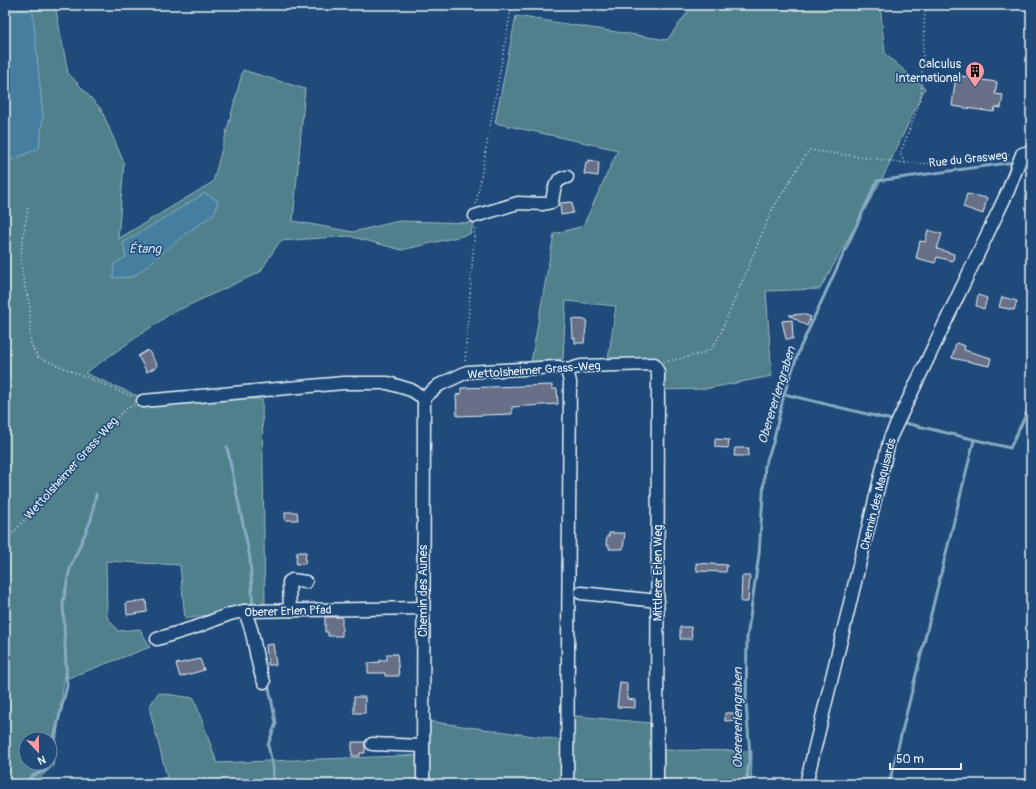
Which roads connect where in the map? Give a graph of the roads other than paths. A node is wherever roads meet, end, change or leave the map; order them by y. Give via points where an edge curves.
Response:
1 (1027, 152) edge
2 (567, 177) dead end
3 (475, 216) road end
4 (654, 364) joint
5 (567, 370) junction
6 (424, 398) junction
7 (142, 401) road end
8 (306, 582) dead end
9 (581, 593) dead end
10 (658, 601) junction
11 (422, 608) junction
12 (290, 610) junction
13 (244, 611) junction
14 (158, 639) dead end
15 (264, 682) dead end
16 (372, 744) dead end
17 (423, 746) junction
18 (424, 784) edge
19 (567, 784) edge
20 (657, 784) edge
21 (806, 784) edge

1 - 21 street, Chemin des Maquisards via 890,438
2 - 3 street via 557,181 552,202 518,203
4 - 5 street, Wettolsheimer Grass-Weg via 581,366
4 - 10 street, Mittlerer Erlen Weg via 658,372
5 - 6 street, Wettolsheimer Grass-Weg via 558,367 467,372 439,385
5 - 19 street via 570,382
6 - 7 street via 411,390 388,382 344,383
6 - 11 street, Chemin des Aunes
8 - 12 street via 289,582
9 - 10 street
10 - 20 street, Mittlerer Erlen Weg
11 - 12 street, Oberer Erlen Pfad
11 - 17 street, Chemin des Aunes
12 - 13 street, Oberer Erlen Pfad
13 - 14 street, Oberer Erlen Pfad
13 - 15 street via 250,622 258,667
16 - 17 street
17 - 18 street, Chemin des Aunes

